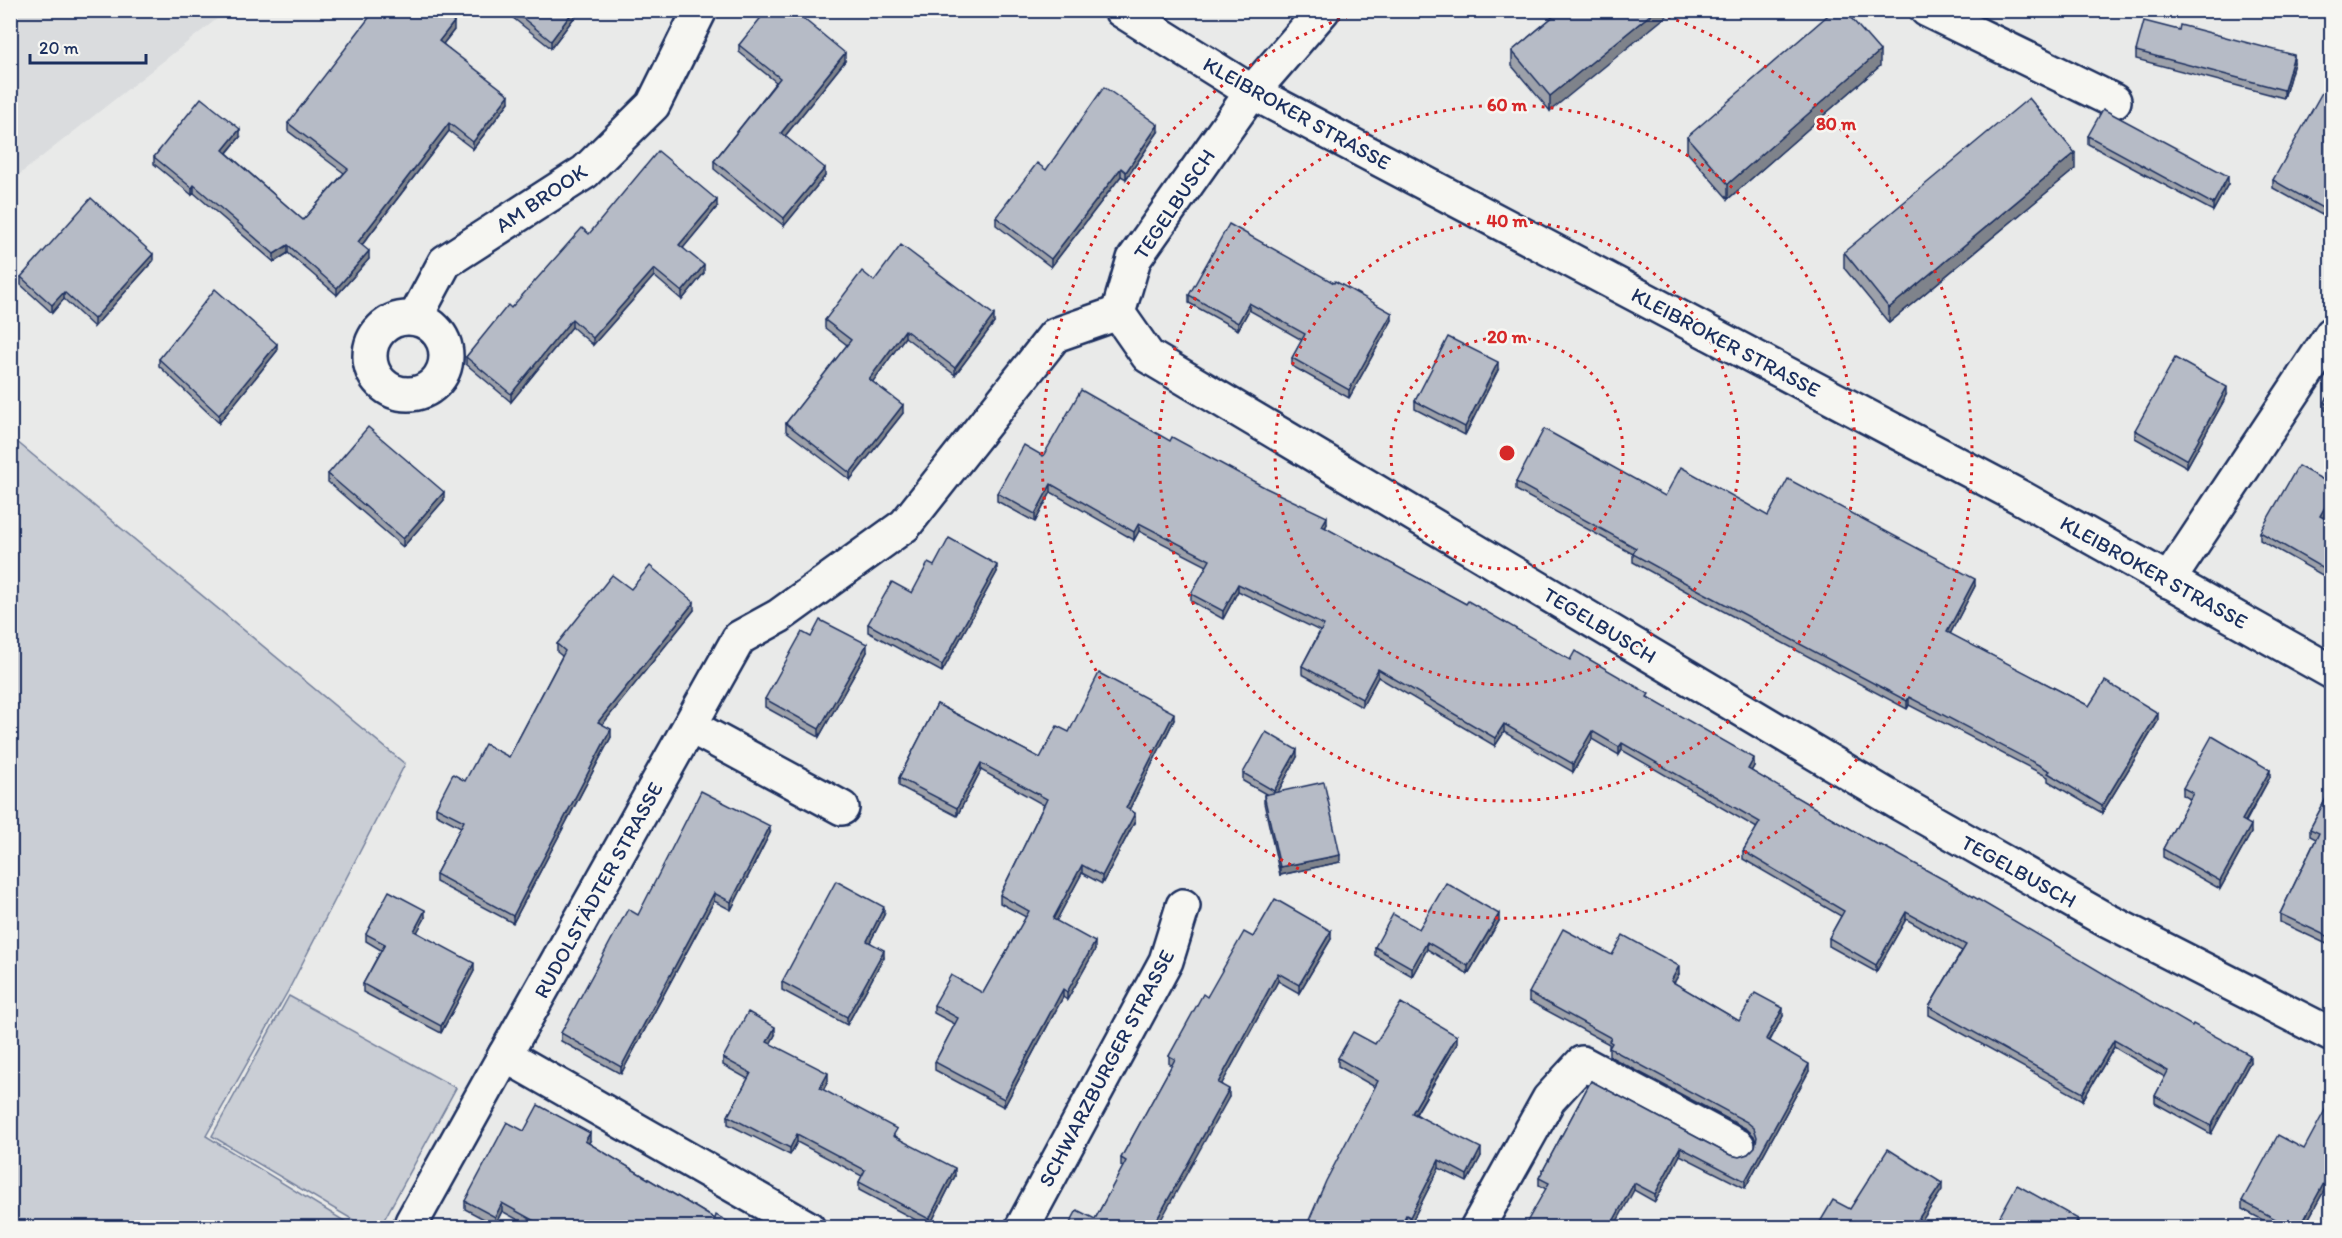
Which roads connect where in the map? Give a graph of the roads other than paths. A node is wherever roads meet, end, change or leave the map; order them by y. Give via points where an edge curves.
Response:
1 (700, 10) edge
2 (1121, 10) edge
3 (1323, 10) edge
4 (1928, 10) edge
5 (1252, 92) junction
6 (2114, 101) dead end
7 (1118, 313) junction
8 (415, 318) dead end
9 (2331, 334) edge
10 (2168, 580) junction
11 (2331, 672) edge
12 (690, 726) junction
13 (842, 808) dead end
14 (1183, 906) dead end
15 (2331, 1035) edge
16 (505, 1054) junction
17 (1738, 1146) dead end
18 (412, 1222) dead end
19 (808, 1227) edge
20 (1022, 1227) edge
21 (1477, 1227) edge

1 - 8 street, AM BROOK via 653,105 585,172 445,262
2 - 5 street, KLEIBROKER STRASSE
3 - 5 street, TEGELBUSCH
4 - 6 street
5 - 7 street, TEGELBUSCH via 1134,259
5 - 10 street, KLEIBROKER STRASSE via 2020,497
7 - 12 street, RUDOLSTÄDTER STRASSE via 1054,335 905,525 779,616 739,638
7 - 15 street, TEGELBUSCH via 1148,356 1890,798 2106,920
9 - 10 street
10 - 11 street, KLEIBROKER STRASSE
12 - 13 street
12 - 16 street, RUDOLSTÄDTER STRASSE
14 - 20 street, SCHWARZBURGER STRASSE via 1166,961
16 - 18 street, RUDOLSTÄDTER STRASSE
16 - 19 street
17 - 21 street via 1582,1063 1549,1099

